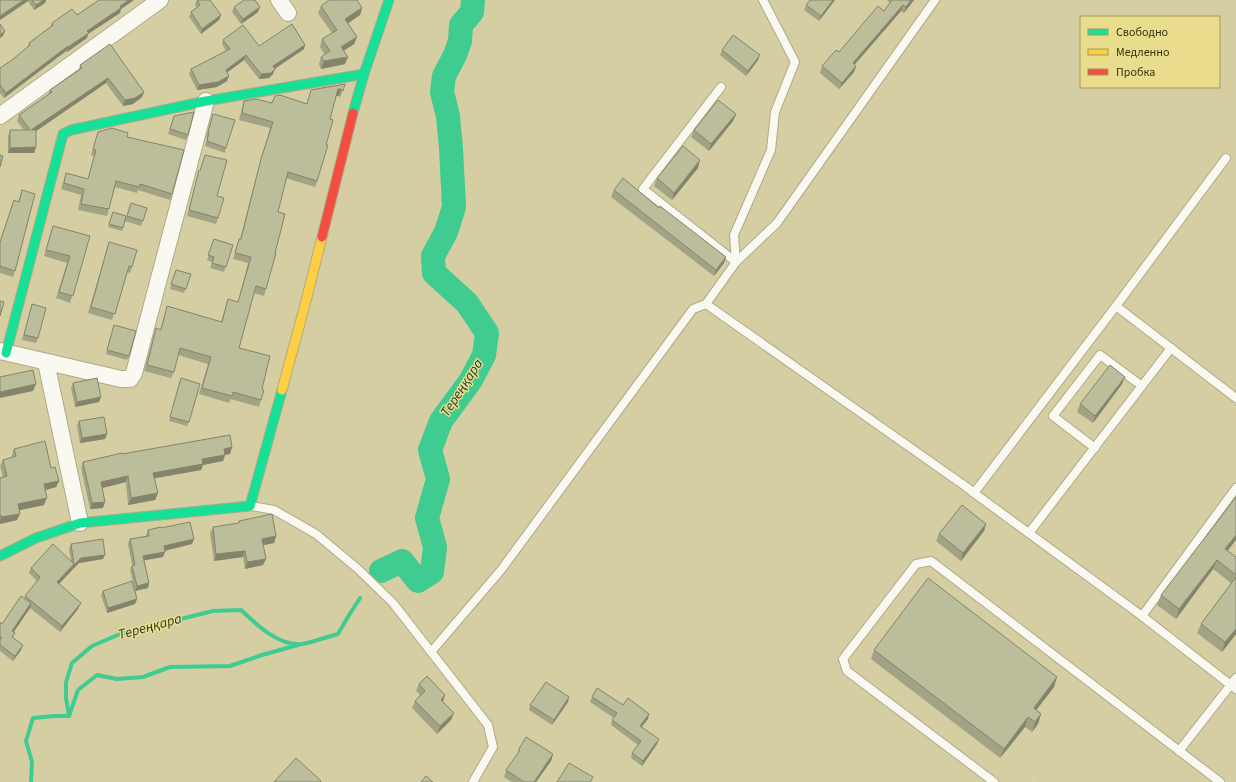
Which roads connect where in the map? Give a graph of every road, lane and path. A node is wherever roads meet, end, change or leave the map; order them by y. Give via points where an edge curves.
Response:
1 (160, 0) edge
2 (388, 0) edge
3 (763, 0) edge
4 (935, 0) edge
5 (364, 74) junction
6 (721, 87) dead end
7 (206, 101) junction
8 (0, 116) edge
9 (1226, 158) dead end
10 (736, 262) junction
11 (706, 304) junction
12 (1116, 306) junction
13 (1171, 348) junction
14 (3, 352) edge
15 (46, 362) junction
16 (1142, 386) junction
17 (1236, 398) edge
18 (1095, 448) junction
19 (1236, 488) edge
20 (974, 492) junction
21 (250, 506) junction
22 (80, 523) junction
23 (1029, 533) junction
24 (0, 556) edge
25 (1142, 616) junction
26 (431, 652) junction
27 (1236, 678) edge
28 (1233, 687) edge
29 (1116, 702) junction
30 (1035, 727) edge
31 (1040, 730) junction
32 (1060, 745) dead end
33 (1179, 751) junction
34 (473, 782) edge
35 (994, 782) edge
36 (1033, 782) edge
37 (1220, 782) edge

1 - 8 street
2 - 5 street
3 - 10 lane via 795,62 775,112 771,150 734,235
4 - 10 lane via 777,223
5 - 7 street
5 - 21 street
6 - 10 lane via 643,189
7 - 14 street via 63,134
7 - 15 street via 134,373 130,379 121,380
9 - 12 lane
10 - 11 lane
11 - 20 lane
11 - 26 lane via 692,309 501,570
12 - 13 lane
12 - 20 lane
13 - 16 lane
13 - 17 lane
14 - 15 street
15 - 22 street
16 - 18 lane
16 - 18 lane via 1100,354 1053,416
18 - 23 lane
19 - 25 lane
20 - 23 lane
21 - 22 street
21 - 26 lane via 274,510 316,534 393,603
22 - 24 street via 36,538
23 - 25 lane
25 - 28 lane
26 - 34 lane via 488,725 493,747
27 - 28 lane
28 - 33 lane
29 - 31 path via 1043,720
29 - 33 lane
29 - 35 lane via 931,561 916,564 843,659 847,671
30 - 31 path
31 - 32 path
31 - 36 path via 1037,735 1031,737
33 - 37 lane

